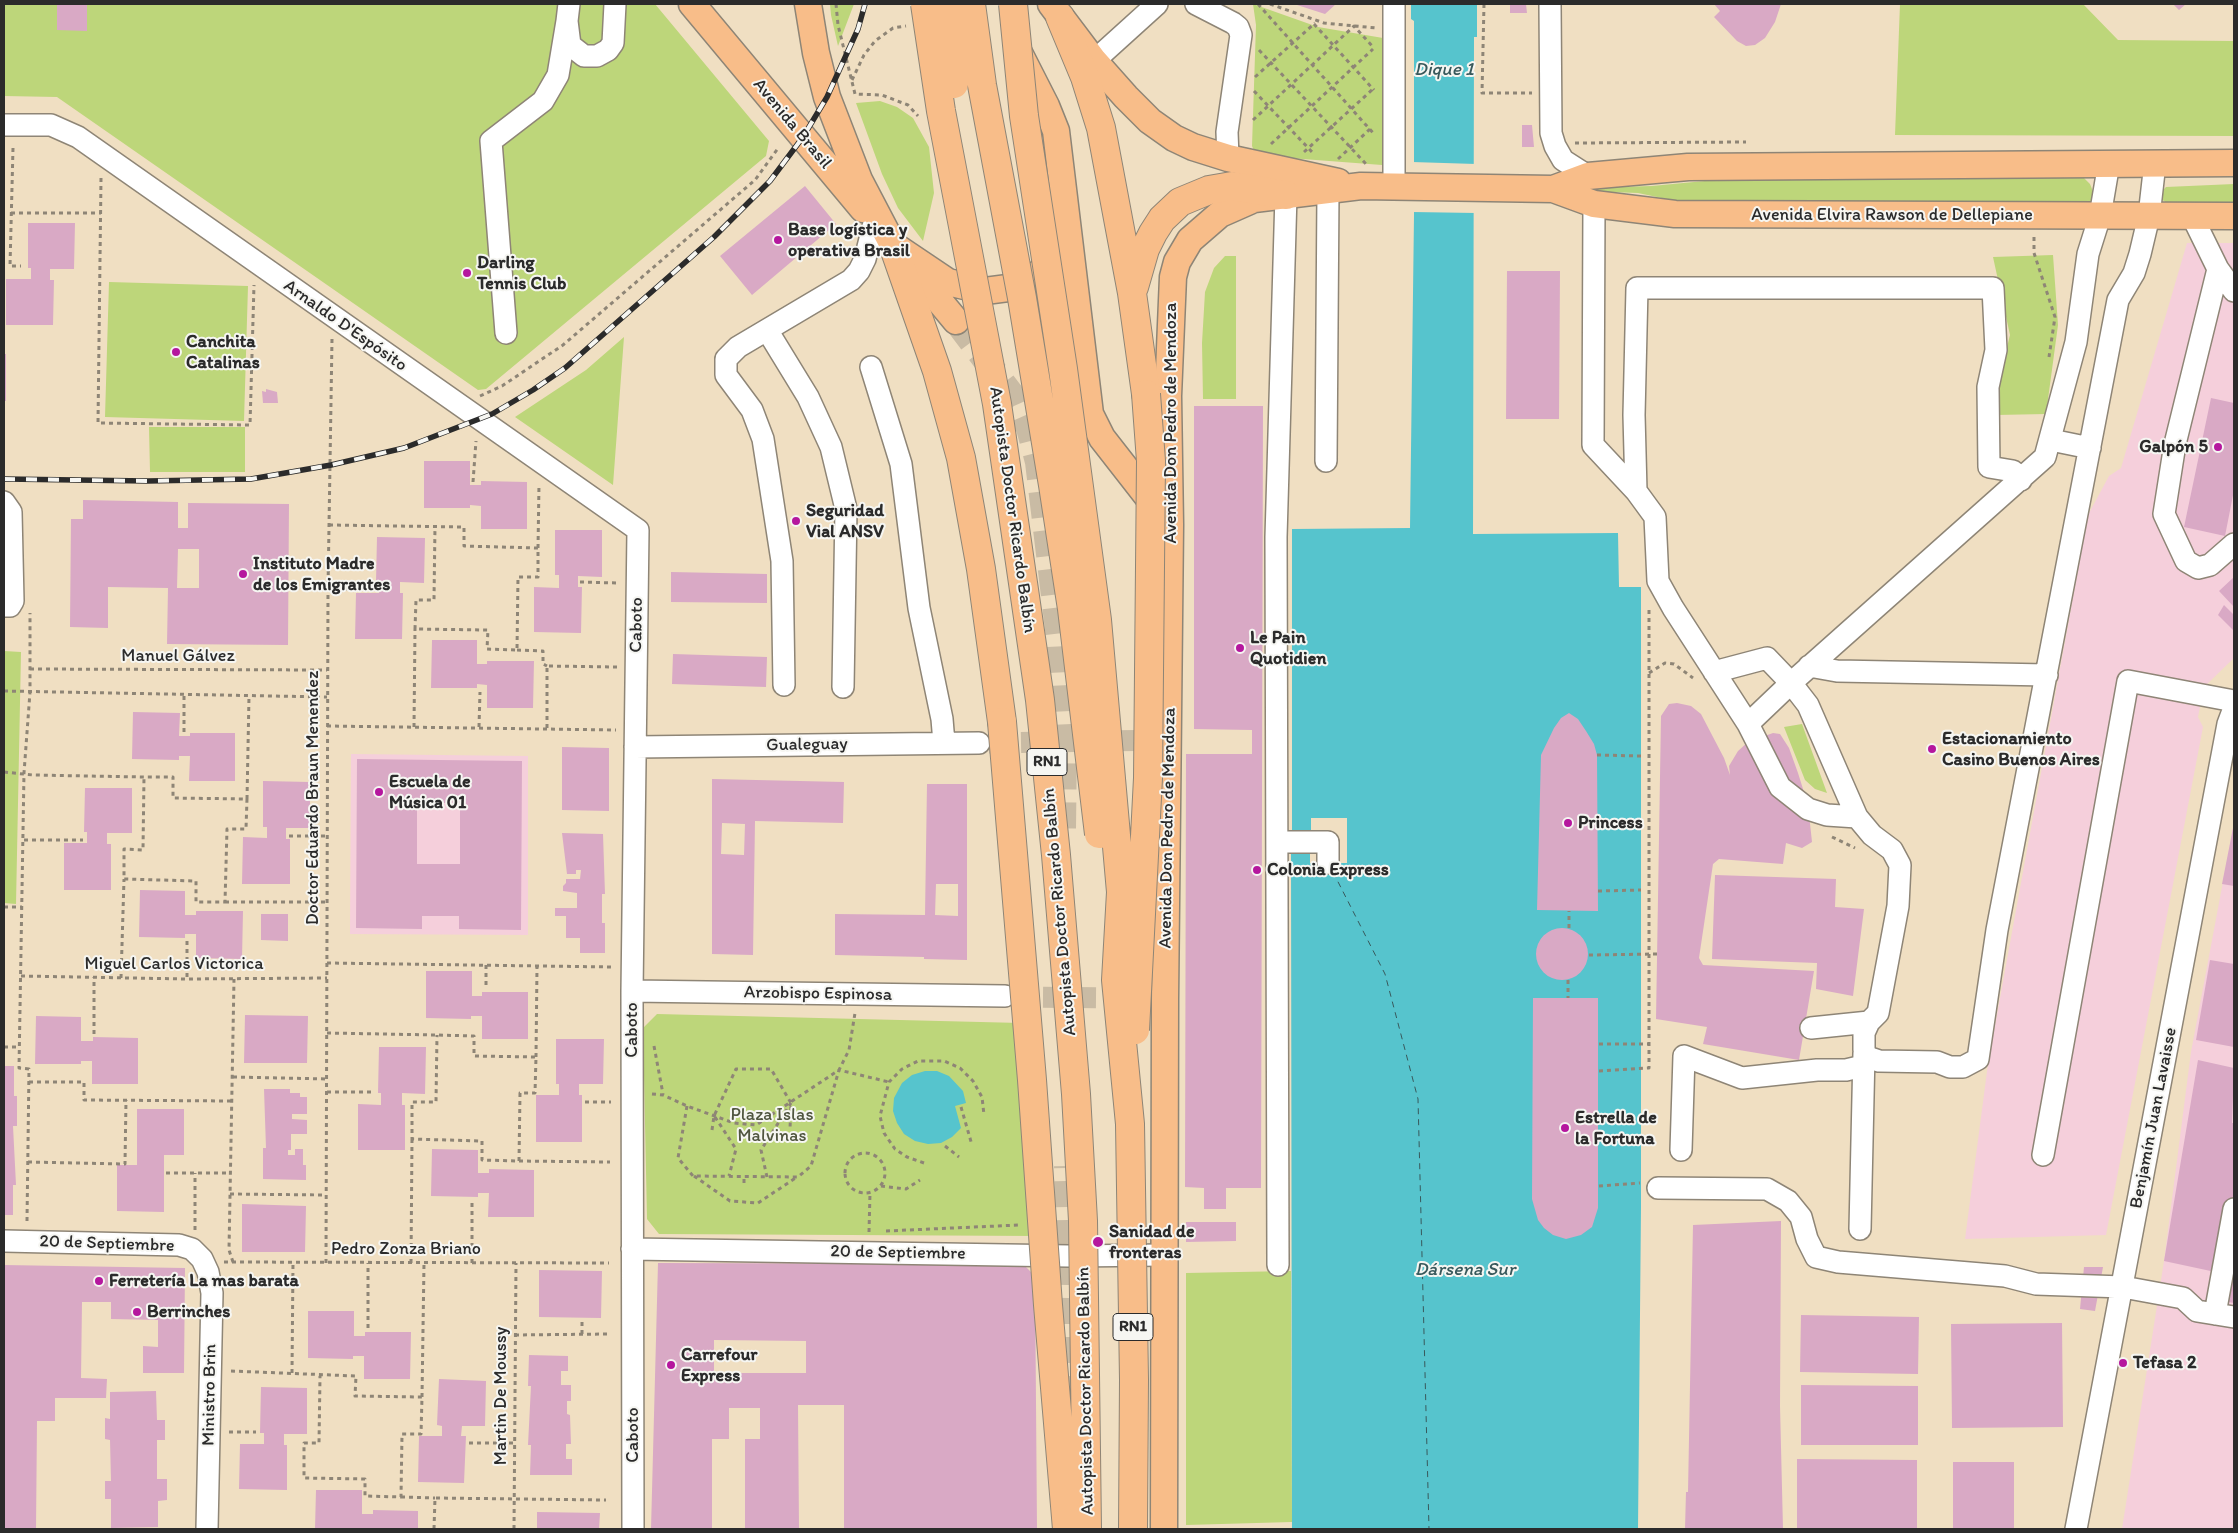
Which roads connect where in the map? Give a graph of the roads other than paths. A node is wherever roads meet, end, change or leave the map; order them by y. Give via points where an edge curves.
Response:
1 (615, 4) edge
2 (692, 4) edge
3 (808, 4) edge
4 (926, 4) edge
5 (945, 4) edge
6 (971, 4) edge
7 (1004, 4) edge
8 (1013, 4) edge
9 (1157, 4) edge
10 (1394, 4) edge
11 (1550, 4) edge
12 (1201, 7) edge
13 (1055, 11) edge
14 (568, 12) edge
15 (1094, 61) junction
16 (4, 124) edge
17 (1228, 158) junction
18 (2109, 163) junction
19 (2155, 163) junction
20 (2234, 163) edge
21 (1588, 176) junction
22 (1366, 179) junction
23 (1401, 187) junction
24 (1542, 189) junction
25 (1328, 191) junction
26 (1286, 195) junction
27 (1594, 204) junction
28 (2100, 216) junction
29 (2149, 216) junction
30 (2192, 216) junction
31 (2234, 216) edge
32 (874, 223) junction
33 (1066, 223) junction
34 (893, 245) junction
35 (972, 267) junction
36 (2218, 269) junction
37 (2234, 291) edge
38 (1132, 293) junction
39 (956, 321) tunnel mouth
40 (767, 330) junction
41 (506, 333) dead end
42 (871, 367) dead end
43 (2051, 440) junction
44 (2090, 448) junction
45 (1326, 461) dead end
46 (2021, 480) junction
47 (1636, 491) junction
48 (4, 502) edge
49 (1170, 525) junction
50 (638, 530) joint
51 (2234, 544) edge
52 (4, 606) edge
53 (1809, 666) junction
54 (2047, 675) junction
55 (1706, 677) junction
56 (1791, 684) junction
57 (784, 685) dead end
58 (843, 687) dead end
59 (2234, 701) edge
60 (2234, 708) edge
61 (1748, 724) junction
62 (944, 743) junction
63 (979, 743) tunnel mouth
64 (635, 747) junction
65 (1856, 817) junction
66 (1276, 842) junction
67 (1328, 863) dead end
68 (1116, 980) junction
69 (632, 991) junction
70 (1005, 996) tunnel mouth
71 (1869, 1022) junction
72 (1811, 1028) dead end
73 (1864, 1058) junction
74 (1130, 1124) junction
75 (1681, 1150) dead end
76 (2043, 1155) dead end
77 (1650, 1185) road end
78 (2234, 1209) edge
79 (1860, 1229) dead end
80 (4, 1241) edge
81 (632, 1249) junction
82 (1164, 1255) junction
83 (200, 1257) joint
84 (1278, 1265) dead end
85 (2123, 1286) junction
86 (2225, 1316) edge
87 (207, 1529) edge
88 (633, 1529) edge
89 (1067, 1529) edge
90 (1088, 1529) edge
91 (1133, 1529) edge
92 (1164, 1529) edge
93 (2076, 1529) edge

1 - 14 street via 613,43 597,56 584,56 570,45
2 - 32 main road, Avenida Brasil
3 - 34 main road via 827,96 859,180
4 - 35 highway, Autopista Doctor Ricardo Balbín / RN1, bridge via 941,110
5 - 35 highway, bridge via 953,74 982,232
6 - 68 highway, bridge via 982,85 1055,494 1072,609
7 - 33 main road via 1010,34 1053,122
8 - 68 highway, RN1, bridge via 1024,116 1067,398 1106,708 1121,892
9 - 15 street
10 - 23 street via 1394,156
11 - 21 street via 1552,133 1563,160
12 - 17 street via 1233,23 1241,35 1227,132
13 - 15 main road
13 - 38 highway via 1090,92 1104,142
14 - 41 street via 558,74 543,102 490,141
15 - 17 main road via 1160,128 1193,147
16 - 50 street, Arnaldo D'Espósito via 52,125 78,137
17 - 22 main road
18 - 19 main road, Avenida Elvira Rawson de Dellepiane
18 - 21 main road, Avenida Elvira Rawson de Dellepiane via 1688,167
18 - 28 street
19 - 20 main road, Avenida Elvira Rawson de Dellepiane
19 - 29 street
21 - 24 main road, Avenida Elvira Rawson de Dellepiane
22 - 23 main road, Avenida Elvira Rawson de Dellepiane
22 - 25 main road, Avenida Elvira Rawson de Dellepiane
23 - 24 main road, Avenida Elvira Rawson de Dellepiane
24 - 27 main road, Avenida Elvira Rawson de Dellepiane
25 - 26 main road, Avenida Elvira Rawson de Dellepiane
25 - 45 street
26 - 38 highway via 1232,186 1180,202 1162,218 1145,249
26 - 49 main road, Avenida Don Pedro de Mendoza via 1254,199 1220,214 1190,240 1177,262 1169,344
26 - 66 street via 1276,537
27 - 28 main road, Avenida Elvira Rawson de Dellepiane via 1675,214
27 - 47 street via 1593,445
28 - 29 main road, Avenida Elvira Rawson de Dellepiane
28 - 43 street via 2088,254 2076,342
29 - 30 main road, Avenida Elvira Rawson de Dellepiane
29 - 44 street via 2134,273 2118,300
30 - 31 main road, Avenida Elvira Rawson de Dellepiane
30 - 36 street
32 - 34 main road, Avenida Brasil
32 - 40 street via 865,259 851,280
33 - 34 main road via 1058,249 1043,270 1020,284 997,291 975,290 948,282
33 - 49 main road via 1090,414 1102,438
34 - 39 main road
34 - 89 highway, bridge via 937,371 961,458 981,570 1002,722
35 - 90 highway, Autopista Doctor Ricardo Balbín / RN1, bridge via 1008,471 1040,700 1056,856 1083,1221
36 - 37 street
36 - 51 street via 2175,444 2164,514 2186,560 2198,568 2210,564
38 - 74 highway, bridge via 1146,394 1150,461 1148,778
40 - 57 street via 738,347 726,359 726,375 752,410 763,439 782,561
40 - 58 street via 808,397 831,447 846,509
42 - 62 street via 901,464 919,608 942,718
43 - 44 street
43 - 46 street via 2045,457
44 - 54 street
46 - 47 street via 2012,471 1989,467 1988,387 1996,350 1992,288 1637,288
46 - 53 street
47 - 55 street via 1655,517 1658,581
48 - 52 street via 10,512 13,602
49 - 82 main road, Avenida Don Pedro de Mendoza
50 - 64 street, Caboto
53 - 54 street via 1837,670
53 - 56 street
54 - 73 street via 1997,930 1978,1058 1964,1067 1937,1062
55 - 56 street via 1767,658
55 - 61 street
56 - 61 street
56 - 65 street via 1808,705
59 - 76 street via 2128,681
60 - 85 street, Benjamín Juan Lavaisse via 2226,732
61 - 65 street via 1780,787 1808,808 1827,815
62 - 63 street, Gualeguay
62 - 64 street, Gualeguay
64 - 69 street, Caboto
65 - 71 street via 1892,850 1901,874 1878,1013
66 - 67 street via 1328,842
66 - 84 street
68 - 74 highway, RN1, bridge
69 - 70 street, Arzobispo Espinosa
69 - 81 street, Caboto
71 - 72 street
71 - 73 street via 1864,1033
73 - 75 street via 1846,1070 1742,1078 1684,1056
73 - 79 street
74 - 91 highway, RN1, bridge
77 - 85 street via 1767,1189 1788,1201 1801,1217 1816,1257 1838,1262 2005,1276 2036,1284
78 - 86 street
80 - 83 street, 20 de Septiembre via 179,1245
81 - 82 street, 20 de Septiembre
81 - 88 street, Caboto
82 - 92 main road, Avenida Don Pedro de Mendoza
83 - 87 street, Ministro Brin via 212,1292
85 - 86 street via 2183,1298 2197,1311
85 - 93 street, Benjamín Juan Lavaisse

